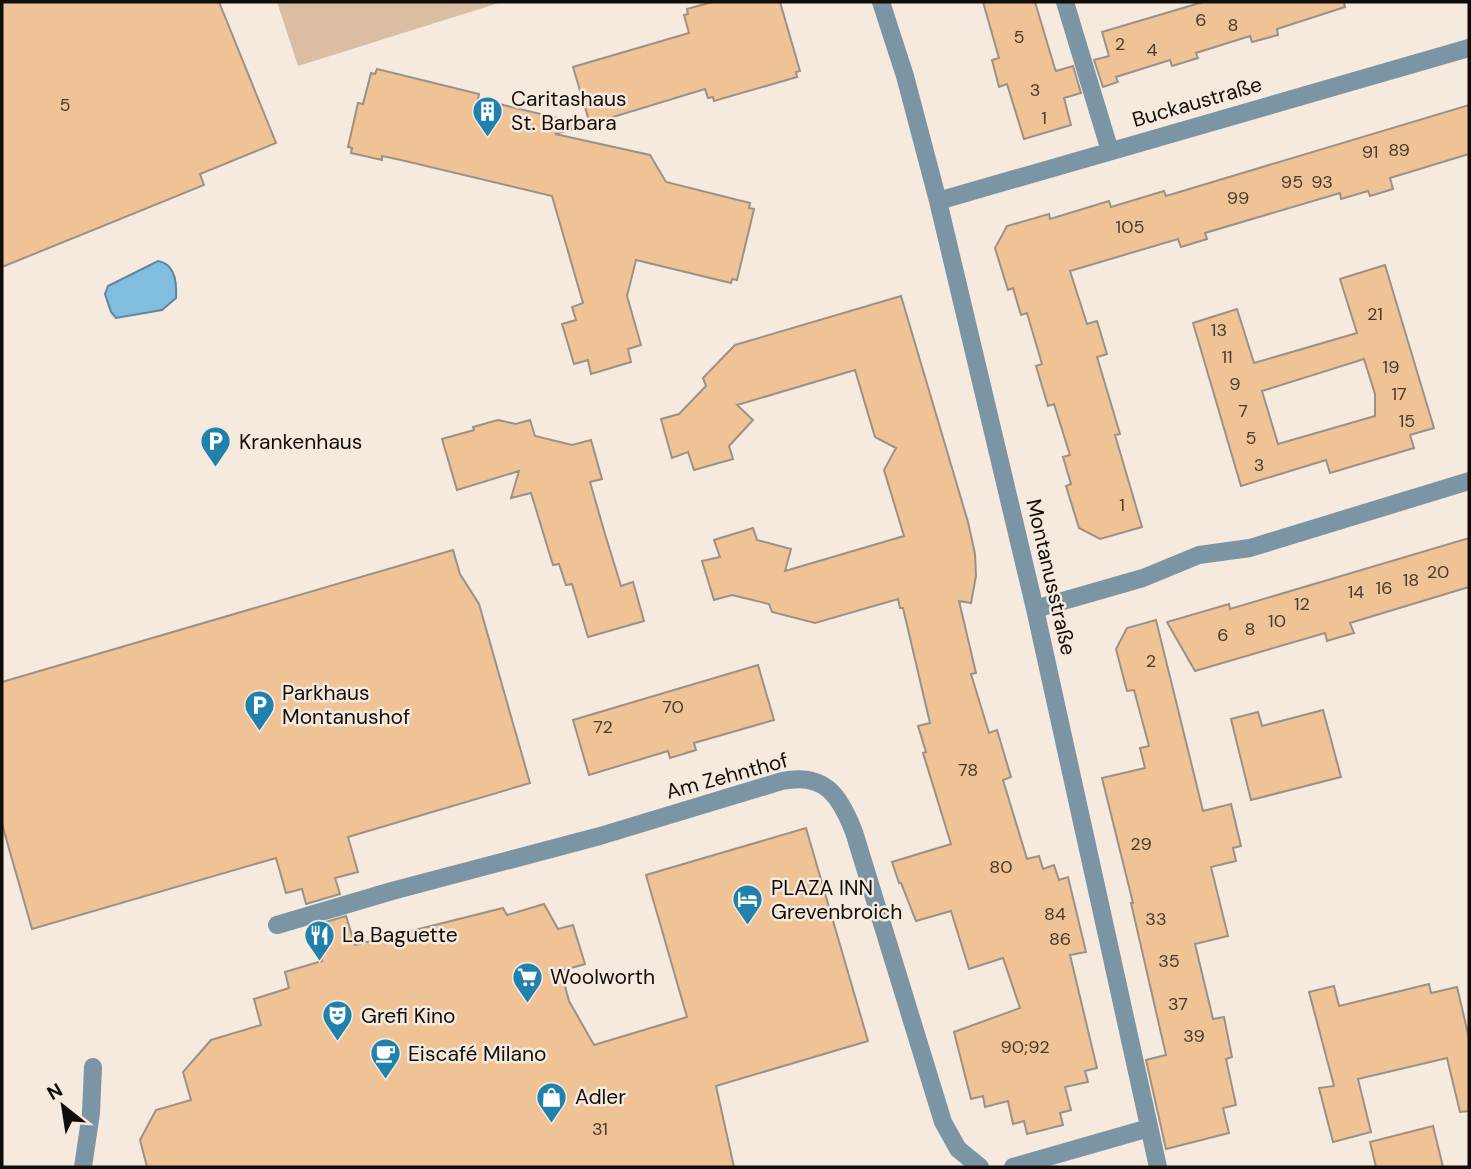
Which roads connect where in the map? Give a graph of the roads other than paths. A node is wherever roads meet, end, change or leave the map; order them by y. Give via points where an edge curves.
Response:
1 (881, 2) edge
2 (1065, 2) edge
3 (1469, 48) edge
4 (1110, 151) junction
5 (938, 201) junction
6 (1469, 481) edge
7 (1035, 609) junction
8 (277, 925) dead end
9 (93, 1067) dead end
10 (1149, 1128) junction
11 (83, 1167) edge
12 (980, 1167) edge
13 (1013, 1167) edge
14 (1158, 1167) edge

1 - 5 street, Montanusstraße
2 - 4 street
3 - 4 street, Buckaustraße
4 - 5 street, Buckaustraße
5 - 7 street, Montanusstraße
6 - 7 street via 1250,548 1199,555 1143,578
7 - 10 street, Montanusstraße
8 - 12 street, Am Zehnthof via 782,781 810,779 822,784 842,805 859,846 943,1122 958,1149
9 - 11 street
10 - 13 street
10 - 14 street, Montanusstraße

